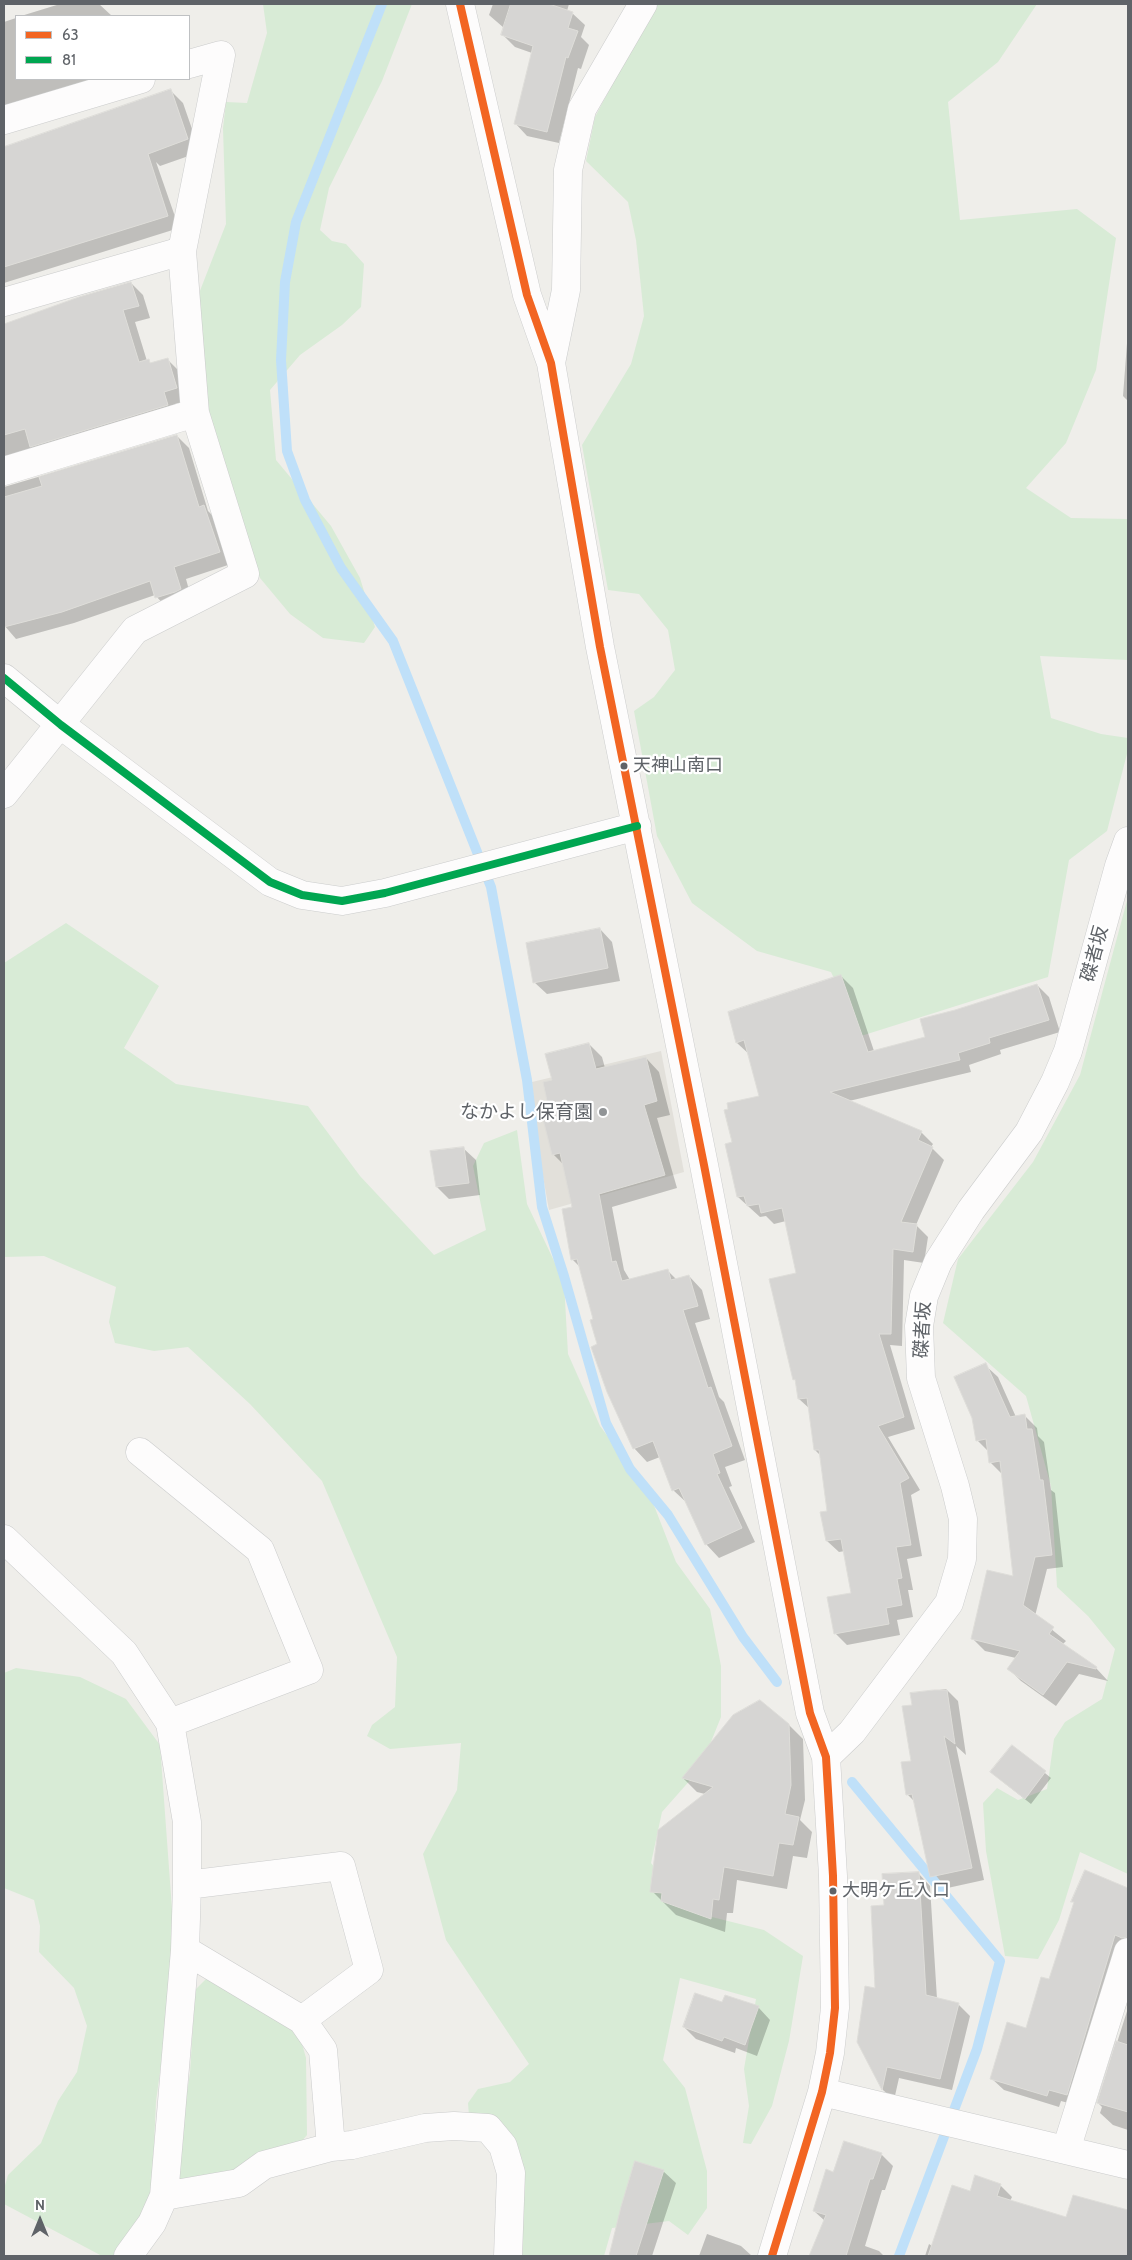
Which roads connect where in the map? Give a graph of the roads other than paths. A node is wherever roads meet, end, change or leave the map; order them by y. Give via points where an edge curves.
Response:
1 (460, 4) edge
2 (643, 4) edge
3 (190, 64) edge
4 (138, 80) edge
5 (4, 120) edge
6 (182, 251) junction
7 (4, 302) edge
8 (551, 363) junction
9 (195, 413) junction
10 (4, 471) edge
11 (4, 678) edge
12 (61, 725) junction
13 (4, 794) edge
14 (637, 826) junction
15 (1128, 841) edge
16 (140, 1452) dead end
17 (4, 1539) edge
18 (170, 1723) junction
19 (826, 1757) junction
20 (187, 1885) junction
21 (185, 1950) junction
22 (1128, 1952) edge
23 (302, 2020) junction
24 (822, 2092) junction
25 (331, 2147) junction
26 (1066, 2150) junction
27 (1128, 2165) edge
28 (164, 2196) junction
29 (128, 2256) edge
30 (508, 2256) edge
31 (772, 2256) edge

1 - 8 street via 527,295
2 - 8 street via 582,110 568,170 566,290
3 - 6 street via 221,55
4 - 5 street
6 - 7 street
6 - 9 street
8 - 14 street via 600,647
9 - 10 street
9 - 12 street via 245,574 135,630
11 - 12 street
12 - 13 street
12 - 14 street via 270,882 302,895 342,901 385,893
14 - 19 street via 808,1703
15 - 19 street, 磔者坂 via 1068,1051 1055,1082 1028,1132 938,1262 924,1296 919,1326 921,1378 963,1519 962,1559 948,1603 852,1732
16 - 18 street via 260,1550 309,1670
17 - 18 street via 124,1653
18 - 20 street via 187,1822
19 - 24 street via 833,1876 835,2008
20 - 21 street
20 - 23 street via 341,1866 369,1970
21 - 23 street
21 - 28 street
22 - 26 street
23 - 25 street via 323,2050
24 - 26 street
24 - 31 street
25 - 28 street via 264,2165 239,2183
25 - 30 street via 425,2128 488,2128 503,2146 511,2174
26 - 27 street
28 - 29 street via 152,2223

